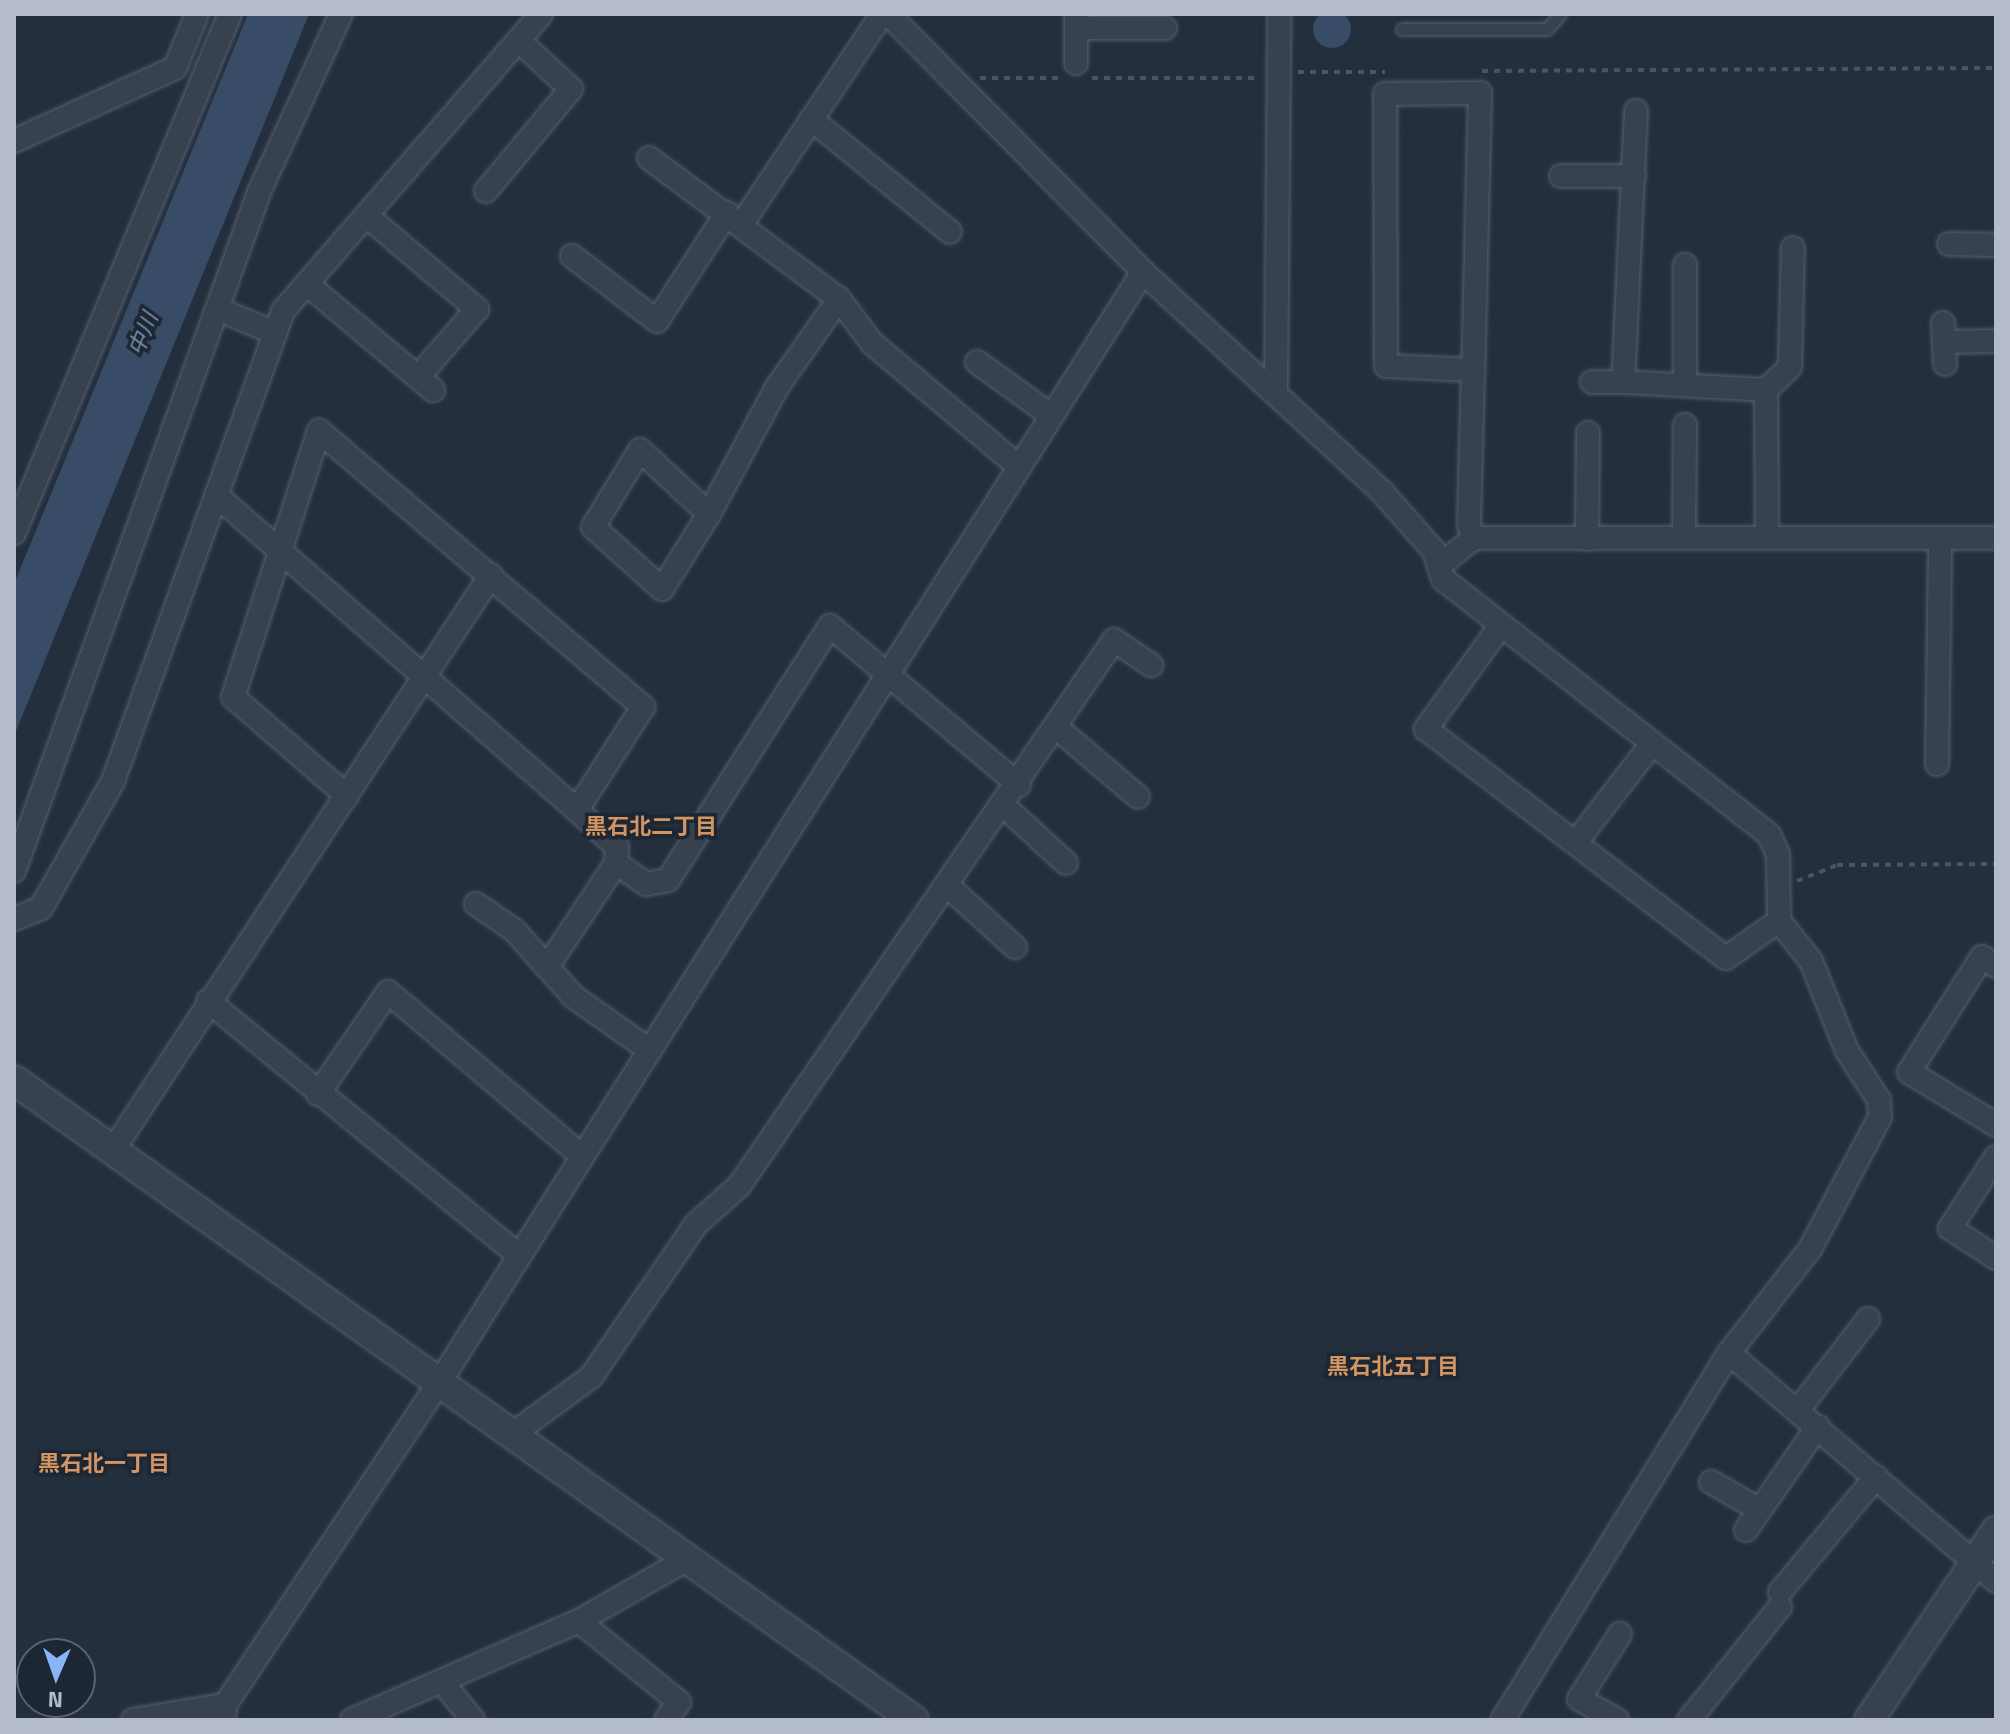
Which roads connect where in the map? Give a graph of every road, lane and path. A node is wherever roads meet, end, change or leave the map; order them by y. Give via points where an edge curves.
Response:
1 (197, 14) edge
2 (230, 14) edge
3 (341, 14) edge
4 (541, 14) edge
5 (885, 14) edge
6 (1279, 14) edge
7 (1560, 14) edge
8 (1076, 21) edge
9 (1165, 28) dead end
10 (1402, 29) dead end
11 (520, 42) junction
12 (1076, 63) dead end
13 (1996, 68) edge
14 (1473, 71) dead end
15 (1394, 72) dead end
16 (1280, 73) junction
17 (953, 78) junction
18 (1636, 111) dead end
19 (811, 119) junction
20 (14, 141) edge
21 (649, 158) dead end
22 (1561, 176) dead end
23 (1634, 176) junction
24 (486, 191) dead end
25 (368, 217) junction
26 (735, 217) junction
27 (950, 232) dead end
28 (1949, 244) dead end
29 (1996, 245) edge
30 (1793, 248) dead end
31 (572, 256) dead end
32 (1685, 265) dead end
33 (1143, 272) junction
34 (307, 284) junction
35 (839, 299) junction
36 (218, 309) junction
37 (272, 332) junction
38 (1996, 341) edge
39 (1944, 343) dead end
40 (977, 362) dead end
41 (1473, 370) junction
42 (1592, 382) dead end
43 (1623, 382) junction
44 (1685, 382) junction
45 (1766, 390) junction
46 (1276, 393) junction
47 (1052, 416) junction
48 (1685, 425) dead end
49 (1588, 433) dead end
50 (1019, 467) junction
51 (216, 495) junction
52 (709, 514) junction
53 (14, 533) edge
54 (1767, 535) junction
55 (1474, 538) junction
56 (1684, 538) junction
57 (1940, 538) junction
58 (1996, 538) edge
59 (1587, 539) junction
60 (280, 551) junction
61 (1439, 566) junction
62 (491, 575) junction
63 (1499, 628) junction
64 (1151, 665) dead end
65 (886, 669) junction
66 (424, 675) junction
67 (1057, 728) junction
68 (1651, 745) junction
69 (1937, 764) dead end
70 (1019, 785) junction
71 (347, 796) junction
72 (1138, 797) dead end
73 (1004, 806) junction
74 (577, 810) junction
75 (1576, 842) junction
76 (616, 863) junction
77 (1066, 863) dead end
78 (1996, 864) edge
79 (14, 871) edge
80 (949, 887) junction
81 (1778, 889) junction
82 (476, 904) dead end
83 (14, 919) edge
84 (1779, 921) junction
85 (1015, 947) dead end
86 (1996, 966) edge
87 (547, 967) junction
88 (208, 1001) junction
89 (648, 1049) junction
90 (14, 1080) edge
91 (318, 1094) junction
92 (1996, 1125) edge
93 (113, 1150) junction
94 (580, 1154) junction
95 (1996, 1157) edge
96 (518, 1255) junction
97 (1996, 1258) edge
98 (1868, 1319) dead end
99 (1729, 1353) junction
100 (439, 1383) junction
101 (1798, 1410) junction
102 (1818, 1426) junction
103 (510, 1436) junction
104 (1876, 1477) junction
105 (1711, 1482) dead end
106 (1760, 1510) junction
107 (1746, 1530) dead end
108 (1996, 1531) edge
109 (689, 1558) junction
110 (1986, 1572) edge
111 (579, 1621) junction
112 (1620, 1634) dead end
113 (443, 1683) junction
114 (224, 1712) edge
115 (133, 1720) edge
116 (352, 1720) edge
117 (473, 1720) edge
118 (666, 1720) edge
119 (914, 1720) edge
120 (1502, 1720) edge
121 (1617, 1720) edge
122 (1689, 1720) edge
123 (1869, 1720) edge

1 - 20 street via 175,68
2 - 53 street
3 - 36 street via 260,190
4 - 11 street
5 - 17 street
5 - 19 street
6 - 16 street
7 - 10 lane via 1547,29
8 - 9 street
8 - 12 street
11 - 24 street via 571,89
11 - 25 street
13 - 14 path
15 - 16 path
16 - 17 path
16 - 46 street
17 - 33 street
18 - 23 street
19 - 26 street
19 - 27 street
21 - 26 street
22 - 23 street
23 - 43 street
25 - 34 street
25 - 34 street via 477,309 426,384
26 - 31 street via 657,321
26 - 35 street
28 - 29 street
30 - 45 street via 1790,367
32 - 44 street
33 - 46 street
33 - 47 street
34 - 37 street
35 - 50 street via 872,343
35 - 52 street via 777,387
36 - 37 street
36 - 79 street
37 - 51 street
38 - 39 street
40 - 47 street
41 - 41 street via 1386,366 1385,94 1480,93
41 - 55 street via 1469,525
42 - 43 street
43 - 44 street
44 - 45 street
45 - 54 street
46 - 61 street via 1383,493 1434,551
47 - 50 street
48 - 56 street
49 - 59 street
50 - 65 street
51 - 60 street
51 - 83 street via 113,781 41,908
52 - 52 street via 640,450 593,527 662,589
54 - 56 street
54 - 57 street
55 - 59 street
55 - 61 street
56 - 59 street
57 - 58 street
57 - 69 street
60 - 62 street via 319,431
60 - 66 street
60 - 71 street via 233,697
61 - 63 street via 1443,579
62 - 66 street
62 - 74 street via 643,707
63 - 68 street
63 - 75 street via 1426,729
64 - 67 street via 1114,640
65 - 70 street
65 - 76 street via 830,626 668,880 646,884
65 - 89 street
66 - 71 street
66 - 74 street
67 - 70 street
67 - 72 street
68 - 75 street
68 - 81 street via 1769,835 1778,854
70 - 73 street
71 - 88 street
73 - 77 street
73 - 80 street
74 - 76 street via 617,847
75 - 84 street via 1726,958
76 - 87 street
78 - 81 path via 1837,865
80 - 85 street
80 - 103 street via 739,1186 696,1224 591,1377
81 - 84 street
82 - 87 street via 514,930
84 - 99 street via 1827,991 1847,1051 1879,1100 1880,1117 1810,1249
86 - 92 street via 1982,957 1909,1072
87 - 89 street via 574,997
88 - 91 street
88 - 93 street
89 - 94 street
90 - 93 street
91 - 94 street via 388,992
91 - 96 street
93 - 100 street
94 - 96 street
95 - 97 street via 1950,1228
96 - 100 street
98 - 101 street
99 - 101 street
99 - 120 street
100 - 103 street
100 - 114 street
101 - 102 street
102 - 104 street
102 - 106 street
103 - 109 street
104 - 110 street
104 - 122 street
105 - 106 street
106 - 107 street
108 - 110 street
109 - 111 street
109 - 119 street
110 - 123 street
111 - 113 street
111 - 118 street via 679,1702
112 - 121 street via 1579,1699
113 - 116 street
113 - 117 street
114 - 115 street

